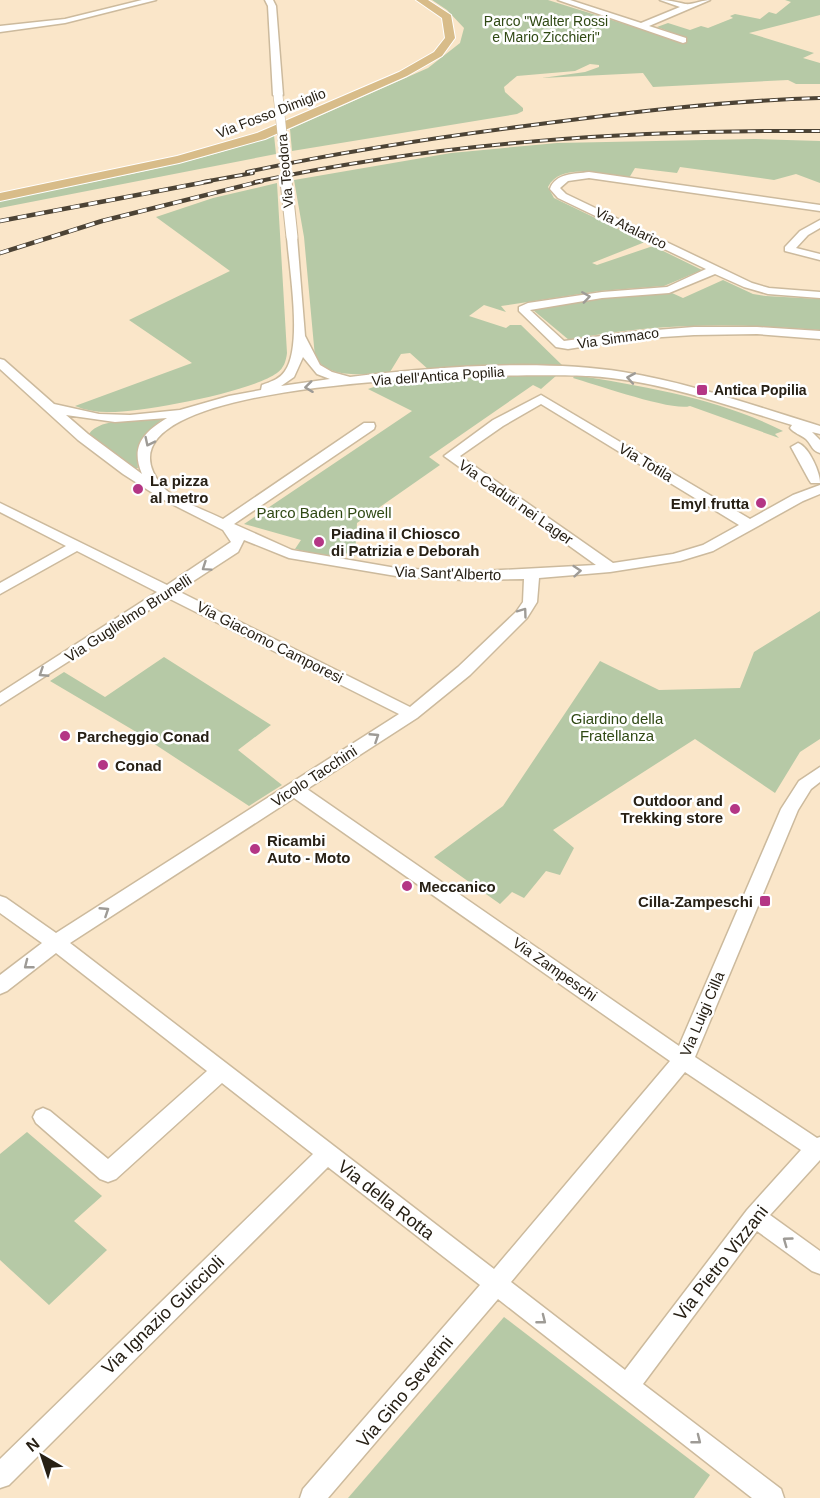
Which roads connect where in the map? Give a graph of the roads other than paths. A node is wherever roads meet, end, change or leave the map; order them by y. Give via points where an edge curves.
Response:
1 (152, 0) edge
2 (421, 0) edge
3 (562, 0) edge
4 (664, 0) edge
5 (706, 0) edge
6 (272, 2) edge
7 (688, 7) junction
8 (641, 26) junction
9 (0, 29) edge
10 (683, 40) dead end
11 (0, 197) edge
12 (820, 208) edge
13 (820, 223) edge
14 (820, 257) edge
15 (716, 269) junction
16 (820, 296) edge
17 (820, 335) edge
18 (300, 336) junction
19 (2, 367) edge
20 (388, 378) junction
21 (231, 398) junction
22 (719, 398) junction
23 (541, 399) joint
24 (41, 402) junction
25 (189, 410) junction
26 (114, 419) junction
27 (369, 426) dead end
28 (820, 430) edge
29 (79, 433) junction
30 (798, 447) dead end
31 (820, 449) edge
32 (819, 482) edge
33 (158, 490) junction
34 (0, 507) edge
35 (225, 526) junction
36 (750, 526) junction
37 (78, 545) junction
38 (610, 568) junction
39 (532, 574) junction
40 (0, 589) edge
41 (170, 591) junction
42 (0, 700) edge
43 (411, 714) junction
44 (820, 773) edge
45 (294, 789) junction
46 (0, 903) edge
47 (56, 943) junction
48 (0, 986) edge
49 (684, 1059) junction
50 (220, 1072) junction
51 (43, 1117) dead end
52 (818, 1147) edge
53 (327, 1154) junction
54 (755, 1217) junction
55 (820, 1264) edge
56 (496, 1284) junction
57 (627, 1386) junction
58 (0, 1476) edge
59 (312, 1498) edge
60 (772, 1498) edge

1 - 9 street via 65,21
2 - 11 main road, Via Fosso Dimiglio via 447,17 450,38 438,54 403,74 261,136 179,159
3 - 8 street
4 - 7 street
5 - 7 street
6 - 18 street, Via Teodora, bridge
7 - 8 street
8 - 10 street
12 - 15 street, Via Atalarico via 589,175 557,182 555,189 562,195
13 - 14 street via 789,249
15 - 16 street, Via Atalarico via 768,291
17 -> 15 street, Via Simmaco via 672,331 568,345 560,344 523,309 602,295 669,290
18 - 20 street, Via Teodora via 311,364 326,374
18 - 21 street, Via Teodora via 291,374 267,387
19 - 24 street, Via Sant'Alberto
20 -> 21 street, Via dell'Antica Popilia
22 -> 20 street, Via dell'Antica Popilia via 624,376 555,370
21 - 25 street, Via dell'Antica Popilia
22 - 28 street
22 - 31 street via 786,423 810,436
23 - 36 street, Via Totila
23 - 38 street, Via Caduti nei Lager via 451,456
24 - 26 street, Via dell'Antica Popilia via 72,413
24 - 29 street, Via Sant'Alberto
25 - 26 street, Via dell'Antica Popilia
25 -> 33 street, Via dell'Antica Popilia via 154,432 145,447 142,461
26 - 29 street, Via dell'Antica Popilia
27 - 35 street
29 - 33 street, Via Sant'Alberto
30 - 32 street, Via Sant'Alberto
32 - 36 street, Via Sant'Alberto
33 - 35 street, Via Sant'Alberto
34 - 37 street, Via Giacomo Camporesi
35 - 39 street, Via Sant'Alberto via 290,554 396,572
35 -> 41 street, Via Guglielmo Brunelli via 238,542 233,549
36 - 38 street, Via Sant'Alberto via 708,548 675,558
37 - 40 street
37 - 41 street, Via Giacomo Camporesi
39 -> 38 street, Via Sant'Alberto
43 -> 39 street, Vicolo Tacchini via 464,671 522,615 530,602
41 -> 42 street, Via Guglielmo Brunelli
41 - 43 street, Via Giacomo Camporesi
45 -> 43 street, Vicolo Tacchini
44 - 49 street, Via Luigi Cilla via 805,785 790,809
47 -> 45 street, Vicolo Tacchini
45 - 49 street, Via Zampeschi
46 - 47 street, Via della Rotta
47 -> 48 street, Vicolo Tacchini
47 - 50 street, Via della Rotta
49 - 52 street, Via Zampeschi
49 - 56 street, Via Luigi Cilla
50 - 51 street via 108,1172
50 - 53 street, Via della Rotta
52 - 54 street, Via Pietro Vizzani
53 - 56 street, Via della Rotta
53 - 58 street, Via Ignazio Guiccioli
55 -> 54 street
54 - 57 street, Via Pietro Vizzani
56 -> 57 street, Via della Rotta
56 - 59 street, Via Gino Severini
57 -> 60 street, Via della Rotta

